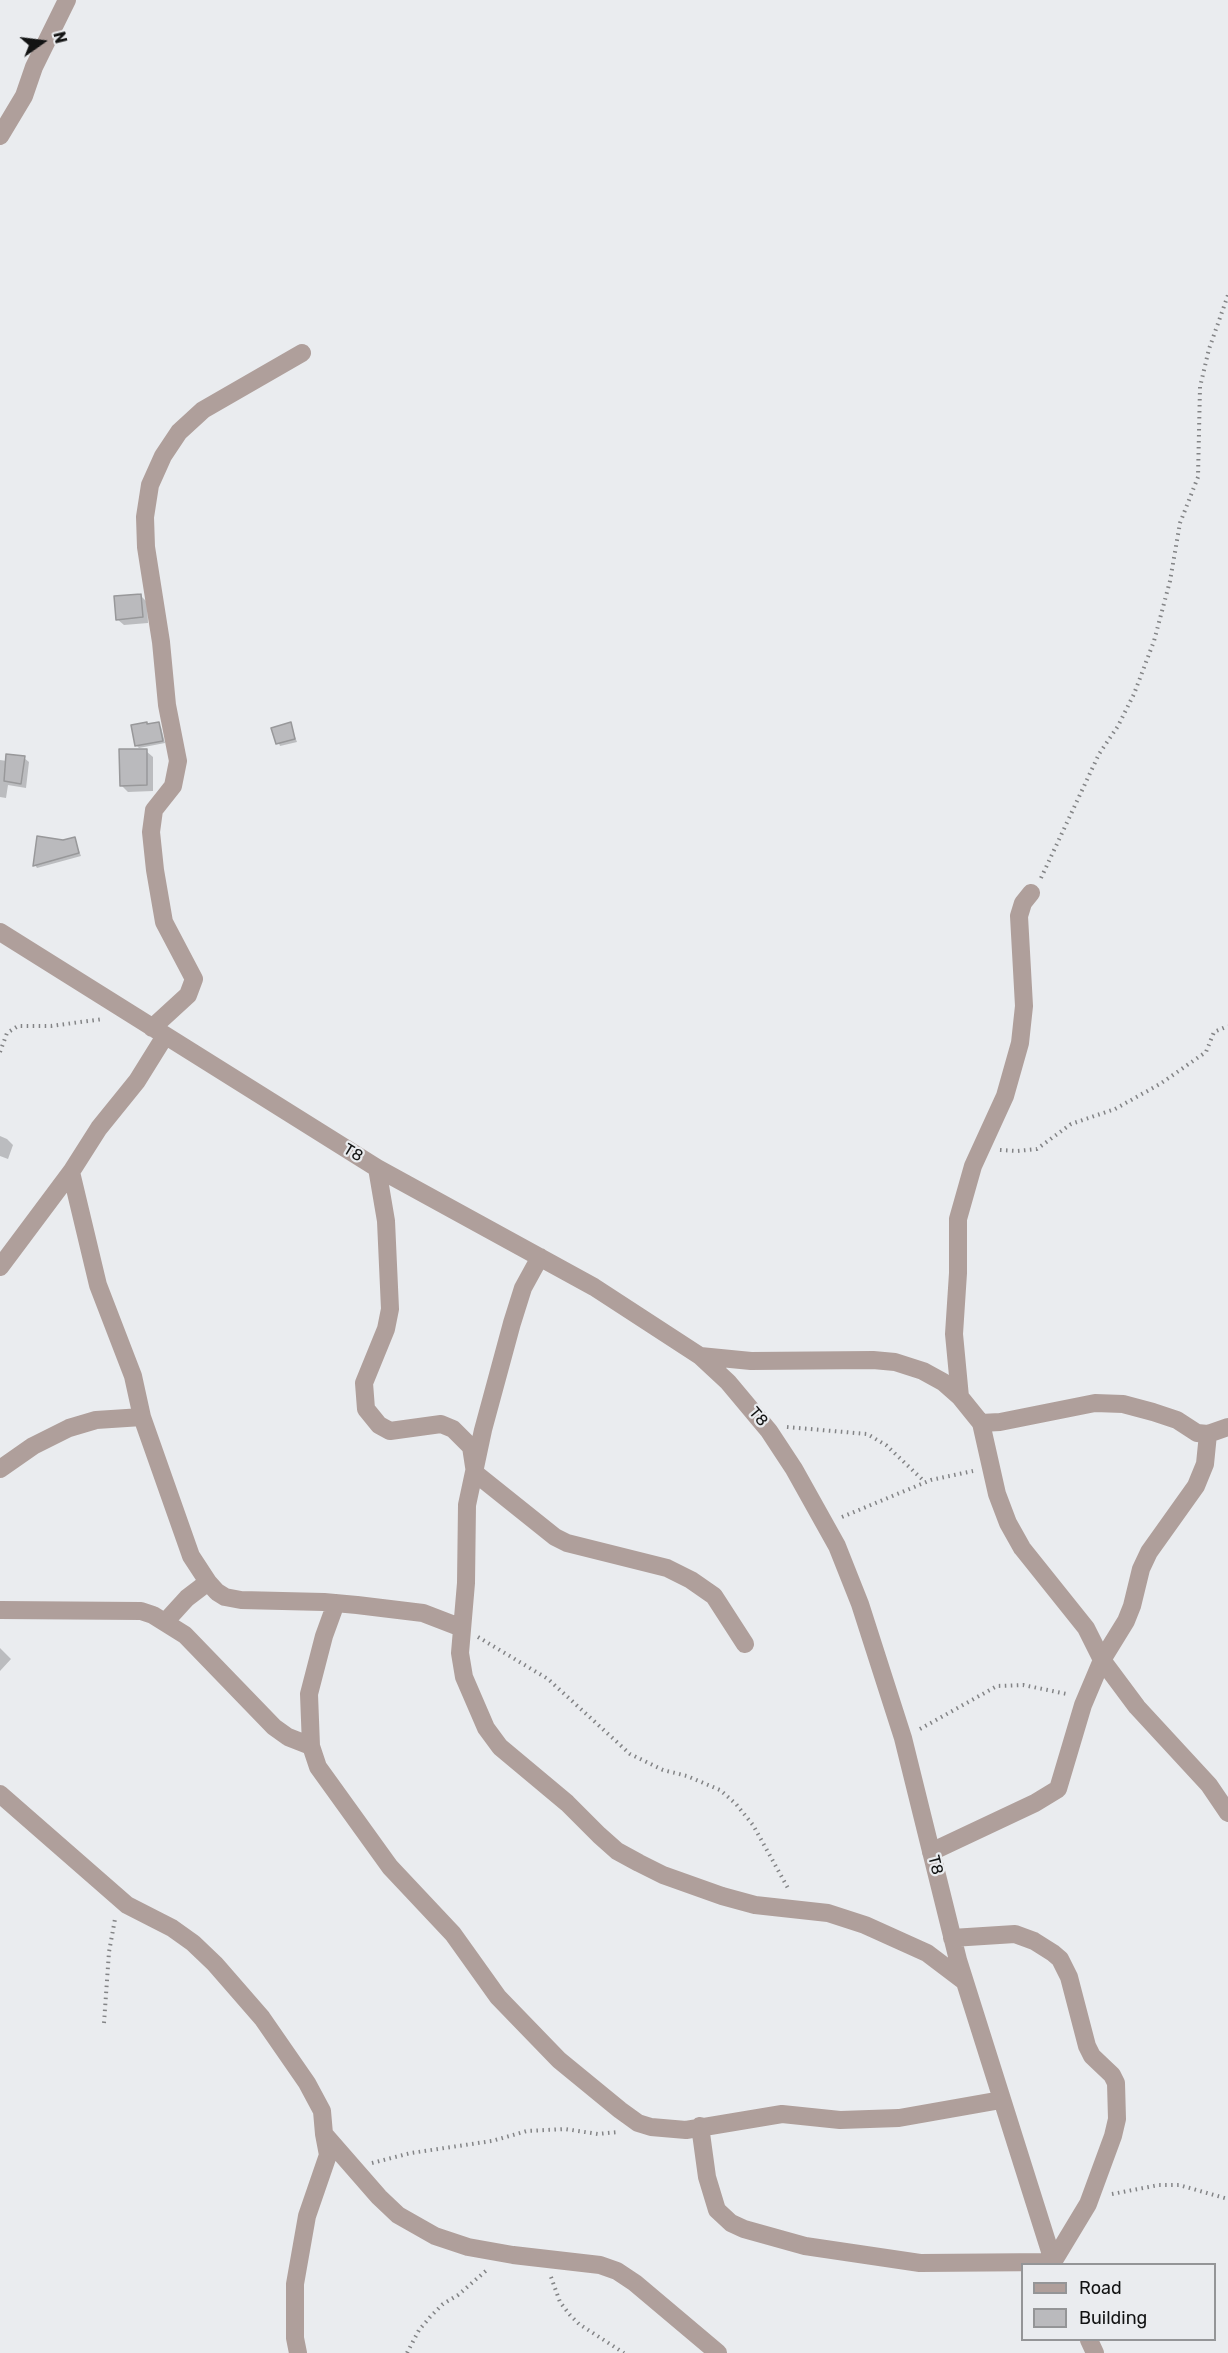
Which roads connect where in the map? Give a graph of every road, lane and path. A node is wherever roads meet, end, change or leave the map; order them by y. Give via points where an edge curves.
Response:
1 (67, 0) edge
2 (0, 136) edge
3 (1228, 295) edge
4 (302, 353) dead end
5 (1031, 893) joint
6 (0, 932) edge
7 (127, 1012) junction
8 (1228, 1026) edge
9 (158, 1032) junction
10 (0, 1052) edge
11 (982, 1149) junction
12 (377, 1168) junction
13 (71, 1172) junction
14 (540, 1257) junction
15 (0, 1267) edge
16 (700, 1356) junction
17 (960, 1397) junction
18 (142, 1417) junction
19 (981, 1423) junction
20 (765, 1426) junction
21 (1228, 1427) edge
22 (1208, 1434) junction
23 (991, 1467) junction
24 (0, 1469) edge
25 (475, 1473) junction
26 (925, 1482) junction
27 (824, 1523) junction
28 (208, 1582) junction
29 (336, 1603) junction
30 (0, 1610) edge
31 (166, 1622) junction
32 (462, 1628) junction
33 (745, 1644) dead end
34 (1102, 1660) junction
35 (1086, 1698) junction
36 (903, 1738) junction
37 (311, 1746) junction
38 (0, 1794) edge
39 (1228, 1813) edge
40 (931, 1852) junction
41 (120, 1898) junction
42 (811, 1912) junction
43 (952, 1938) junction
44 (964, 1981) junction
45 (105, 2024) dead end
46 (1001, 2100) junction
47 (646, 2125) junction
48 (700, 2126) junction
49 (324, 2134) junction
50 (354, 2168) junction
51 (1090, 2196) junction
52 (1228, 2199) edge
53 (498, 2253) junction
54 (549, 2259) junction
55 (1054, 2263) edge
56 (410, 2352) edge
57 (298, 2353) edge
58 (624, 2353) edge
59 (718, 2353) edge

1 - 2 street via 24,96
3 - 5 path via 1200,387 1198,477 1180,522 1154,642 1134,694 1099,754
4 - 9 street via 203,410 179,432 150,485 146,547 178,761 173,786 154,810 151,832 164,922 194,979 188,995
5 - 11 street via 1019,916 1024,1006 1020,1043 1005,1096
6 - 7 street, T8
7 - 9 street, T8
7 - 10 path via 71,1024 18,1026 7,1033
8 - 11 path via 1214,1032 1206,1052 1160,1084 1108,1112 1071,1124 1037,1149
9 - 12 street, T8
9 - 13 street via 137,1081 99,1128
11 - 17 street via 958,1219 954,1334
12 - 14 street, T8
12 - 25 street via 386,1221 390,1309 364,1383 366,1409 378,1425 390,1431 441,1424 453,1429 471,1447
13 - 15 street
13 - 18 street via 98,1285 133,1376
14 - 16 street, T8
14 - 25 street via 523,1288 512,1323
16 - 17 street via 751,1361 895,1362 923,1371
16 - 20 street, T8 via 729,1382
17 - 19 street
18 - 24 street via 96,1420 69,1428
18 - 28 street via 191,1556
19 - 22 street via 1095,1403 1123,1404
19 - 23 street
20 - 26 path via 867,1434 886,1445
20 - 27 street, T8
21 - 22 street
22 - 34 street via 1196,1486 1149,1552 1126,1621
23 - 26 path
23 - 34 street via 1008,1523 1042,1575 1086,1628
25 - 32 street via 467,1506
25 - 33 street via 567,1543 667,1568 691,1580 714,1596
26 - 27 path
27 - 36 street, T8 via 860,1604
28 - 29 street via 225,1597 241,1600
28 - 31 street
29 - 32 street via 423,1613
29 - 37 street via 309,1694
30 - 31 street via 141,1611
31 - 37 street via 185,1635 274,1727
32 - 42 path via 548,1679 630,1754 720,1790 753,1826 793,1895
32 - 42 street via 460,1653 464,1677 486,1728 500,1747 617,1851 663,1875 722,1896 755,1905
34 - 35 street
34 - 39 street via 1137,1707 1209,1785
35 - 36 path via 1023,1684 997,1686
35 - 40 street via 1058,1789
36 - 40 street, T8
37 - 47 street via 318,1767 390,1867 453,1934 498,1997 572,2071 620,2110
38 - 41 street
40 - 43 street, T8
41 - 45 path via 111,1943
41 - 49 street via 193,1943 244,1995 308,2083 322,2111
42 - 44 street via 840,1917 904,1942 927,1953
43 - 44 street, T8
43 - 51 street via 1015,1934 1034,1941 1059,1959 1069,1977 1087,2046 1116,2083 1117,2119
44 - 46 street, T8
46 - 48 street via 899,2118 840,2120 782,2114
46 - 55 street, T8
47 - 48 street via 686,2130
47 - 50 path via 598,2134 565,2129 527,2131
48 - 55 street via 707,2177 717,2210 744,2229 805,2246 920,2263
49 - 50 street
49 - 57 street via 328,2155 307,2216 295,2284
50 - 53 street via 398,2215 416,2226 450,2242
51 - 52 path via 1179,2185
51 - 55 street
53 - 54 street
53 - 56 path via 490,2268 431,2316 419,2330
54 - 58 path via 554,2288 570,2315
54 - 59 street via 617,2271

